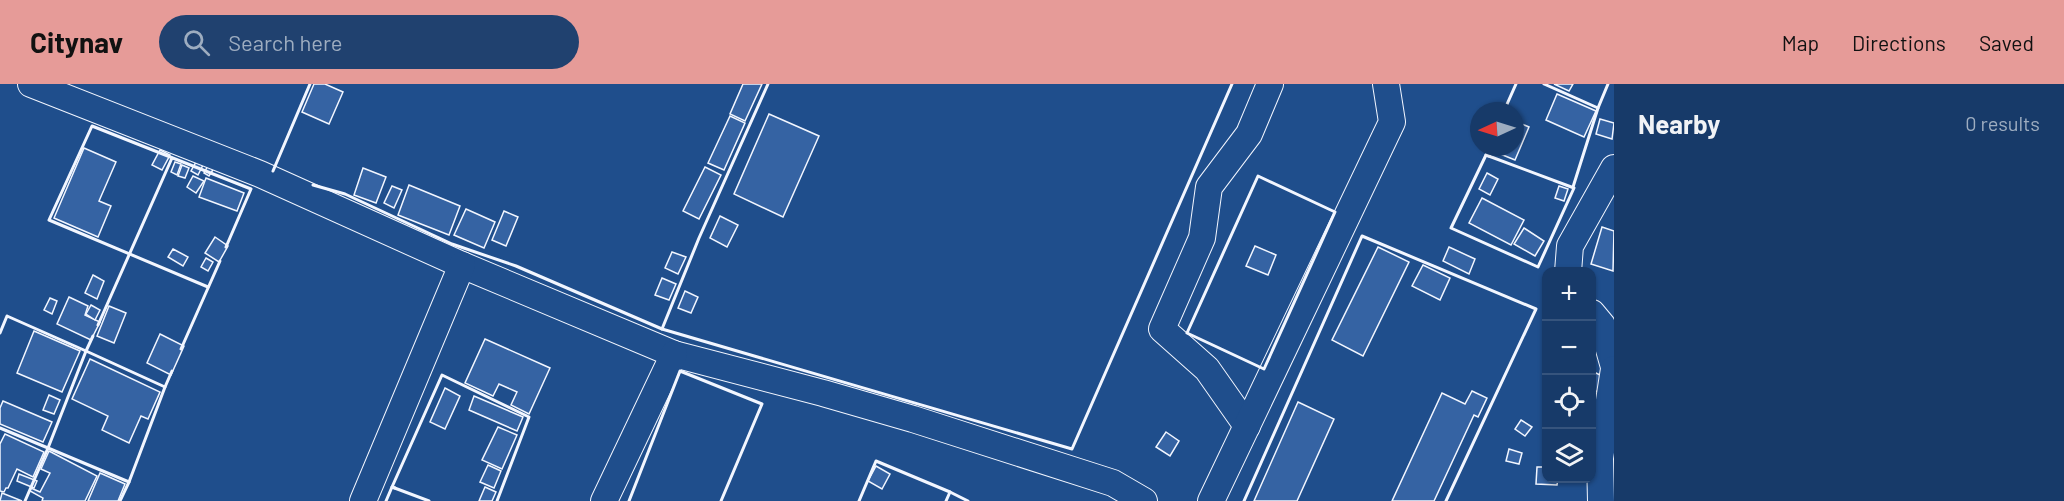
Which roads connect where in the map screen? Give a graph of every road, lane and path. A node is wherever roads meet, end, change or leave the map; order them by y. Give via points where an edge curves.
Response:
1 (31, 84) edge
2 (1270, 84) edge
3 (1386, 84) edge
4 (1614, 168) edge
5 (462, 265) junction
6 (1568, 267) edge
7 (1602, 323) edge
8 (674, 354) junction
9 (1614, 368) edge
10 (1247, 426) junction
11 (1106, 492) edge
12 (363, 501) edge
13 (604, 501) edge
14 (1144, 501) edge
15 (1211, 501) edge
16 (1601, 501) edge

1 - 5 street via 260,174
2 - 10 street via 1249,134 1209,187 1202,238 1162,329 1207,369
3 - 10 street via 1392,123
4 - 6 street via 1570,246
5 - 8 street
5 - 12 street
7 - 9 street
8 - 11 street via 913,419
8 - 13 street
9 - 16 street via 1600,458
10 - 15 street
11 - 14 street

